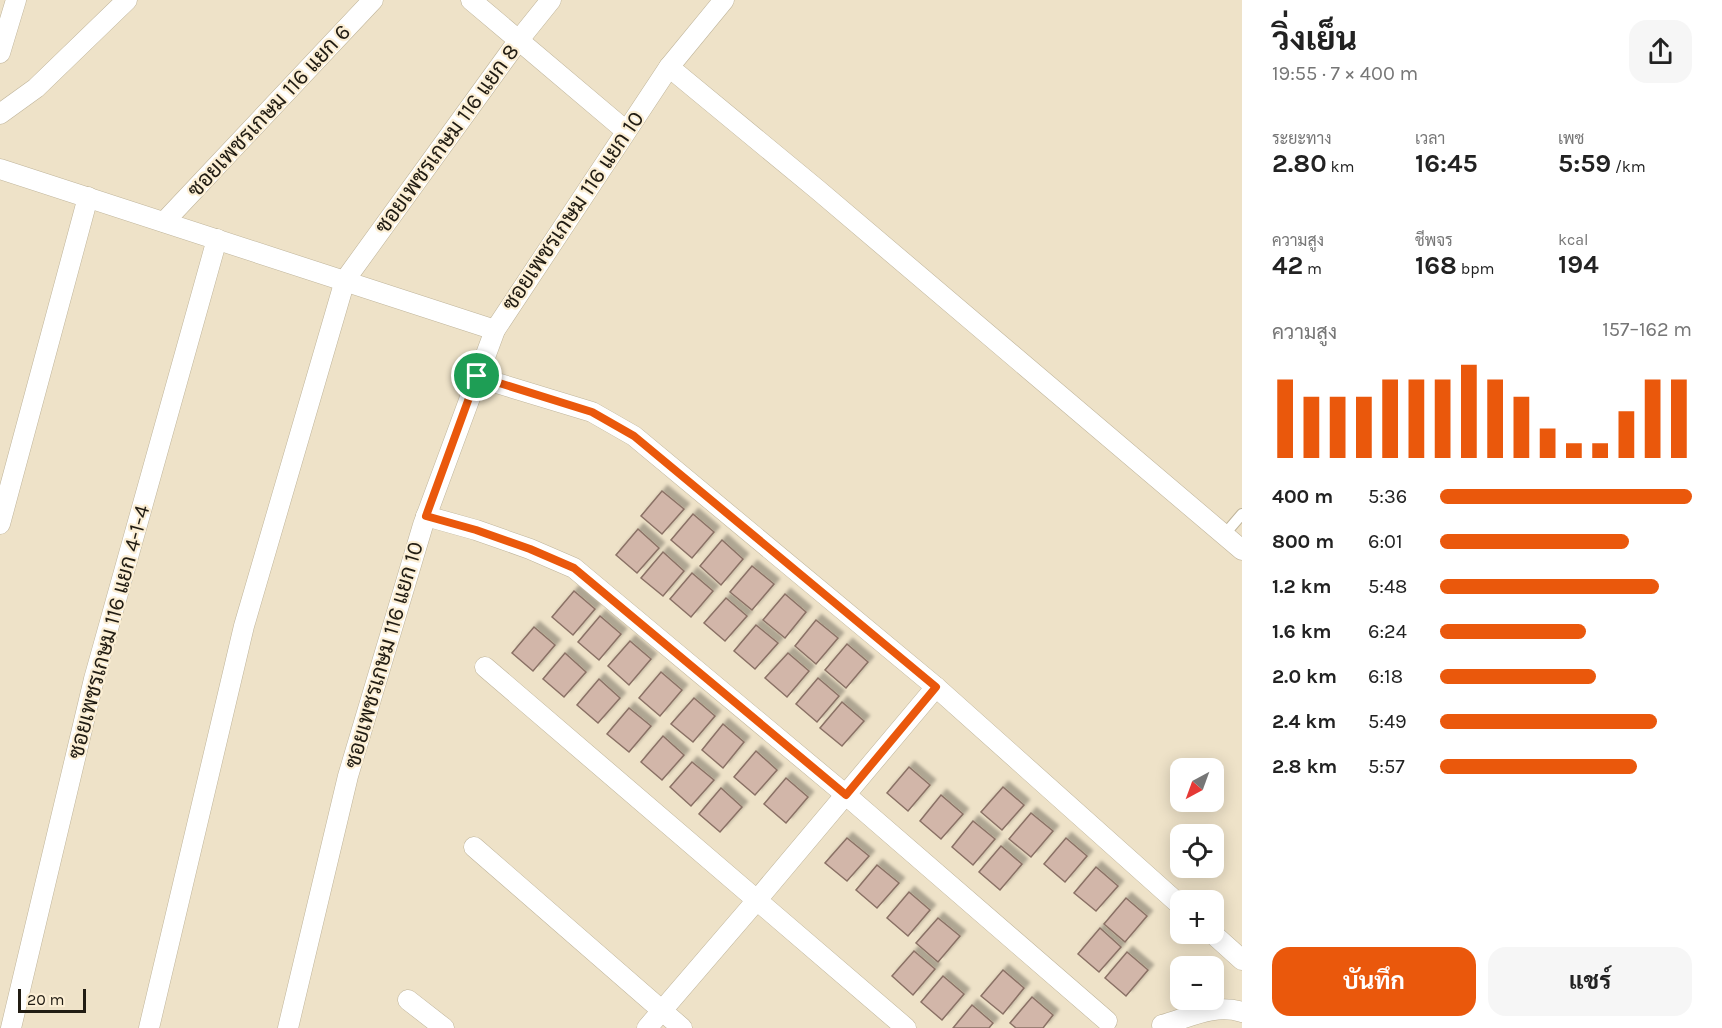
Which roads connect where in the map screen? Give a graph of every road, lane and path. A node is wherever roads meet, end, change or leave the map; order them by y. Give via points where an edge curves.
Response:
1 (16, 0) edge
2 (127, 0) edge
3 (373, 0) edge
4 (471, 0) edge
5 (551, 0) edge
6 (724, 0) edge
7 (518, 41) junction
8 (0, 53) edge
9 (669, 67) junction
10 (0, 114) edge
11 (626, 131) junction
12 (0, 169) edge
13 (88, 197) junction
14 (164, 222) junction
15 (217, 239) junction
16 (345, 280) junction
17 (495, 330) junction
18 (477, 376) junction
19 (1242, 514) edge
20 (426, 516) junction
21 (0, 524) edge
22 (1224, 535) junction
23 (1242, 550) edge
24 (485, 667) dead end
25 (936, 687) junction
26 (846, 795) junction
27 (474, 847) dead end
28 (1170, 896) edge
29 (757, 900) junction
30 (1224, 944) edge
31 (1242, 960) edge
32 (408, 999) dead end
33 (662, 1011) junction
34 (1242, 1012) edge
35 (1107, 1021) dead end
36 (1162, 1025) dead end
37 (11, 1028) edge
38 (149, 1028) edge
39 (288, 1028) edge
40 (444, 1028) edge
41 (647, 1028) edge
42 (682, 1028) edge
43 (906, 1028) edge

1 - 8 street
2 - 10 street via 36,88
3 - 14 street, ซอยเพชรเกษม 116 แยก 6
4 - 7 street
5 - 7 street, ซอยเพชรเกษม 116 แยก 8
6 - 9 street, ซอยเพชรเกษม 116 แยก 10
7 - 11 street
7 - 16 street, ซอยเพชรเกษม 116 แยก 8
9 - 11 street, ซอยเพชรเกษม 116 แยก 10
9 - 22 street
11 - 17 street, ซอยเพชรเกษม 116 แยก 10
12 - 13 street
13 - 14 street
13 - 21 street
14 - 15 street
15 - 16 street
15 - 37 street, ซอยเพชรเกษม 116 แยก 4-1-4 via 94,679
16 - 17 street
16 - 38 street, ซอยเพชรเกษม 116 แยก 8 via 244,626
17 - 18 street, ซอยเพชรเกษม 116 แยก 10
18 - 20 street, ซอยเพชรเกษม 116 แยก 10
18 - 25 street via 592,412 634,436
19 - 22 lane
20 - 26 street via 476,530 574,568
20 - 39 street, ซอยเพชรเกษม 116 แยก 10 via 348,776
22 - 23 street
24 - 29 street
25 - 26 street
25 - 28 street
26 - 29 street
26 - 35 street
27 - 33 street
29 - 33 street
29 - 43 street
30 - 31 street
32 - 40 street
33 - 41 street
33 - 42 street
34 - 36 street via 1213,1010

